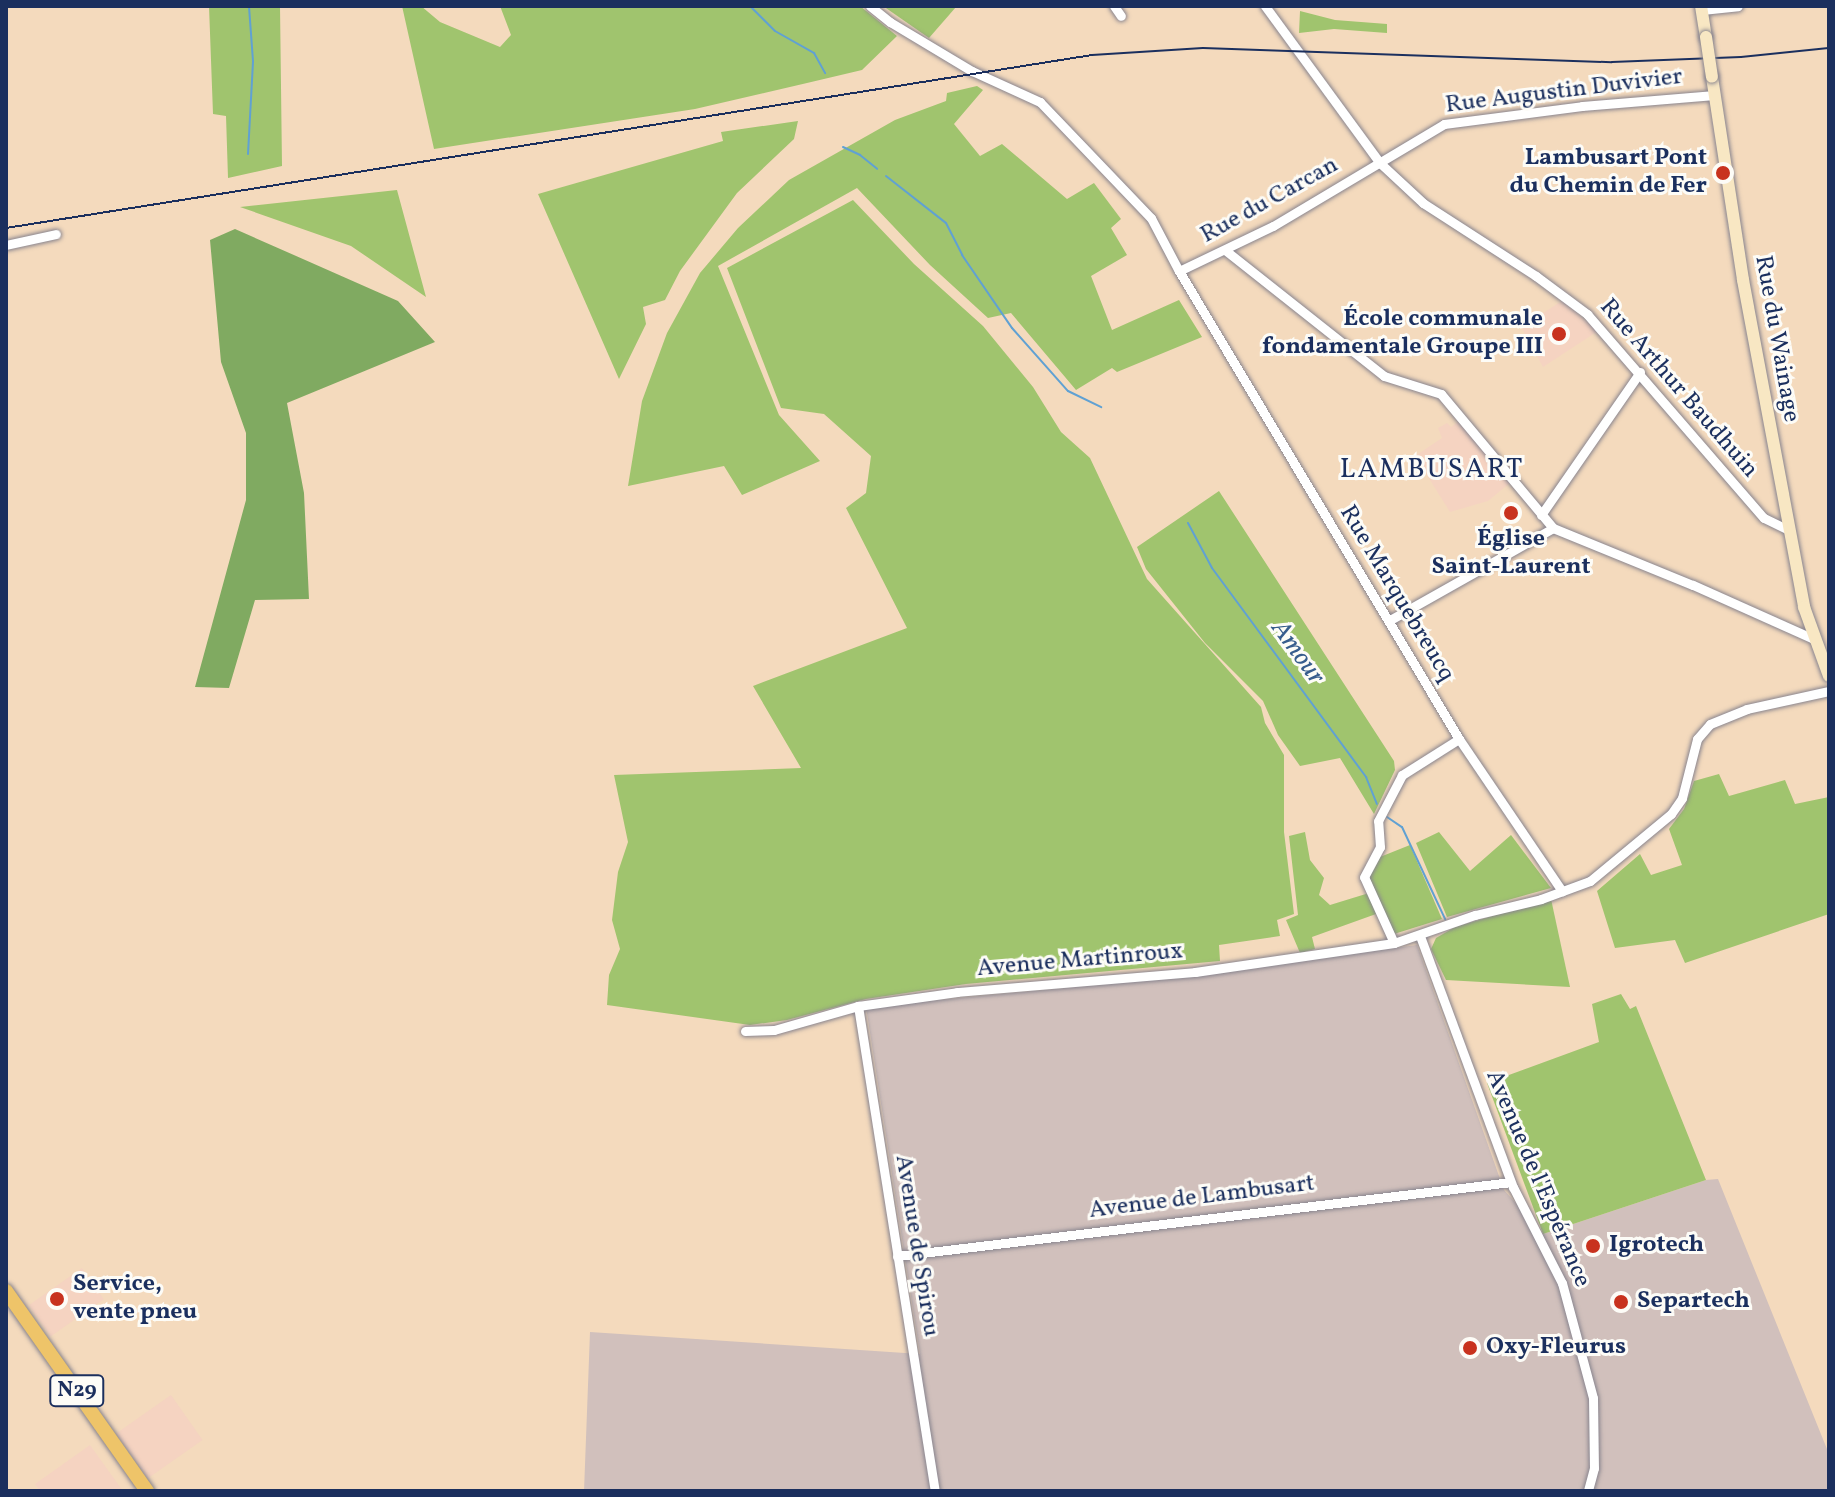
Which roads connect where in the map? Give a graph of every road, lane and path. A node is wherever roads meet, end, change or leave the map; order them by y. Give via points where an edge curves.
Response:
1 (870, 6) edge
2 (1114, 6) edge
3 (1265, 6) edge
4 (1738, 6) edge
5 (1702, 8) edge
6 (1121, 16) dead end
7 (1715, 95) junction
8 (1380, 163) junction
9 (56, 234) dead end
10 (6, 245) edge
11 (1225, 250) junction
12 (1179, 271) junction
13 (1640, 372) junction
14 (1541, 515) junction
15 (1553, 528) junction
16 (1789, 530) junction
17 (1390, 620) junction
18 (1814, 639) junction
19 (1829, 676) edge
20 (1829, 691) edge
21 (1459, 739) junction
22 (1562, 891) junction
23 (1420, 936) junction
24 (1394, 943) junction
25 (858, 1006) junction
26 (745, 1031) dead end
27 (1511, 1182) junction
28 (897, 1256) junction
29 (6, 1291) edge
30 (6, 1305) edge
31 (138, 1491) edge
32 (147, 1491) edge
33 (935, 1491) edge
34 (1588, 1491) edge

1 - 12 street, Rue Marquebreucq via 972,71 1040,102 1151,218
2 - 6 street
3 - 8 street, Rue Arthur Baudhuin
4 - 5 street
5 - 7 main road, Rue du Wainage, bridge
7 - 8 street, Rue Augustin Duvivier via 1444,124
7 - 16 main road, Rue du Wainage
8 - 11 street, Rue du Carcan
8 - 13 street, Rue Arthur Baudhuin via 1423,203 1577,305
9 - 10 street
11 - 12 street, Rue du Carcan
11 - 14 street via 1384,376 1441,394
12 - 17 street, Rue Marquebreucq
13 - 14 street
13 - 16 street, Rue Arthur Baudhuin via 1764,518
14 - 15 street
15 - 17 street
15 - 18 street
16 - 18 main road, Rue du Wainage
17 - 21 street, Rue Marquebreucq
18 - 19 main road, Rue du Wainage
20 - 22 street, Avenue Martinroux via 1747,709 1710,724 1697,739 1682,798 1671,814 1590,881
21 - 22 street, Rue Marquebreucq
21 - 24 street via 1402,775 1378,821 1380,847 1364,877
22 - 23 street, Avenue Martinroux
23 - 24 street, Avenue Martinroux
23 - 27 street, Avenue de l'Espérance
24 - 25 street, Avenue Martinroux via 1195,972
25 - 26 street, Avenue Martinroux via 774,1030
25 - 28 street, Avenue de Spirou
27 - 28 street, Avenue de Lambusart
27 - 34 street, Avenue de l'Espérance via 1562,1283 1593,1398 1594,1468
28 - 33 street, Avenue de Spirou
29 - 32 main road, N29
30 - 31 main road, N29

